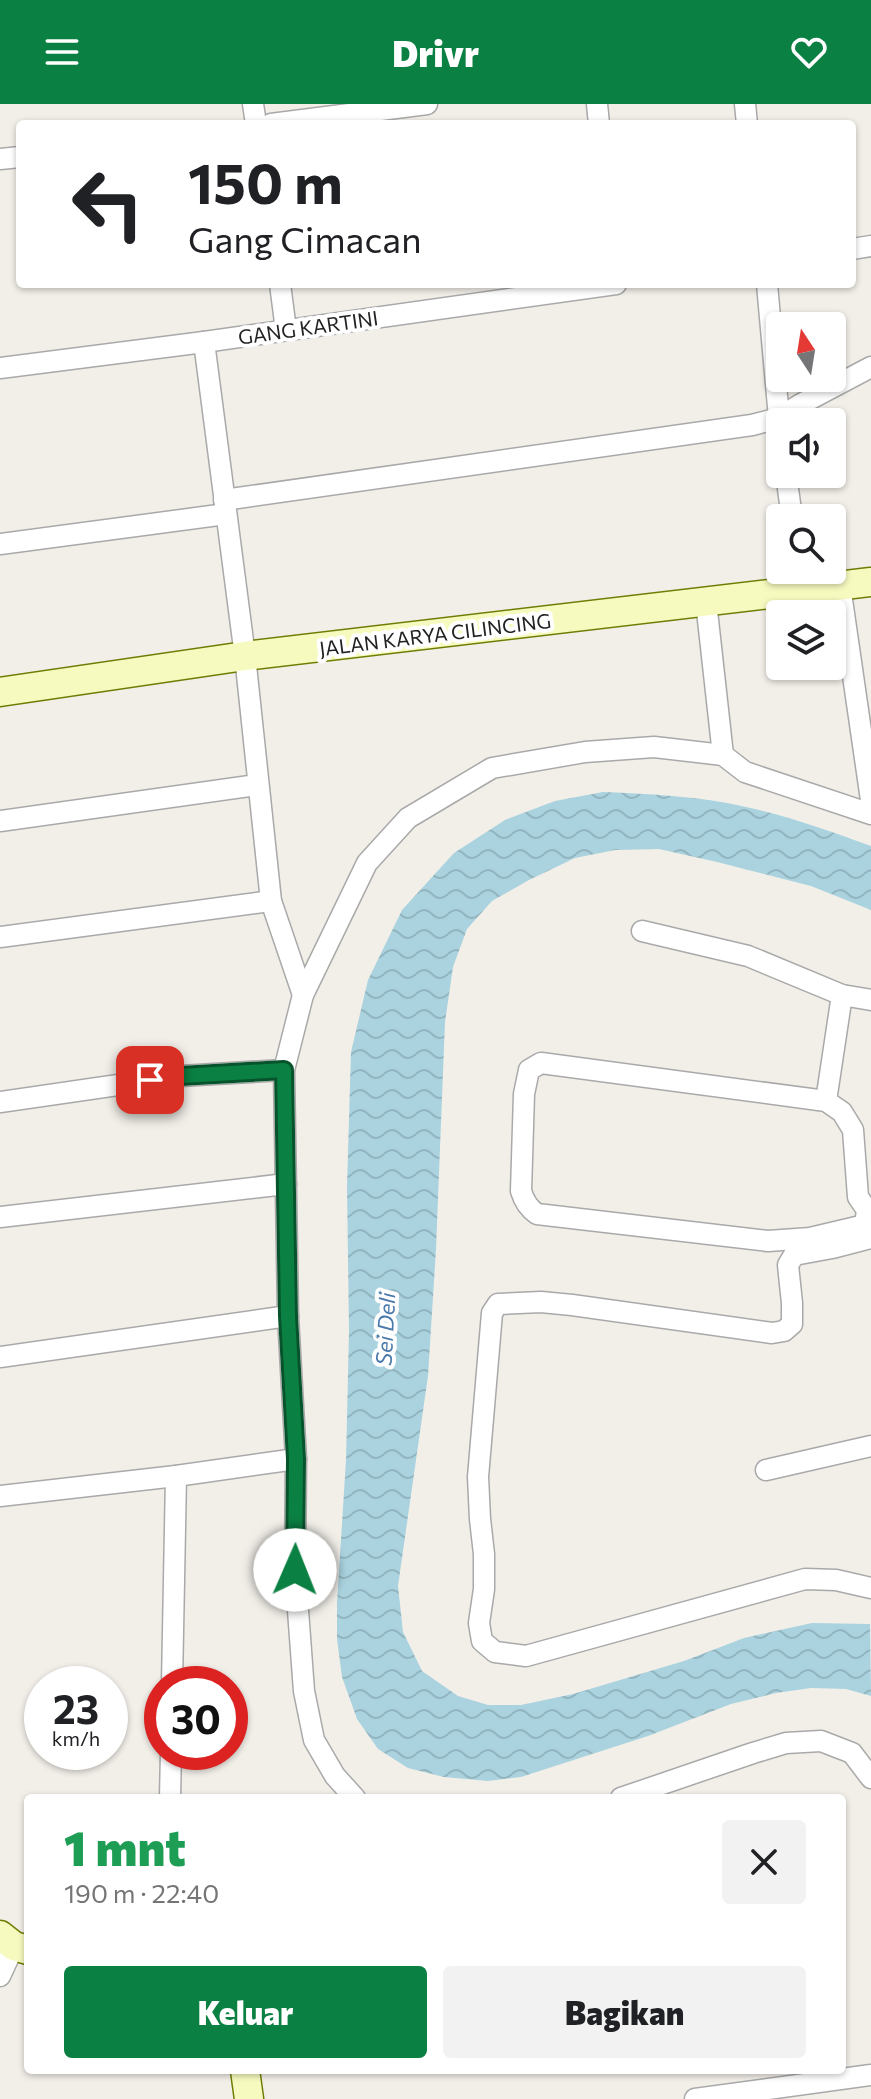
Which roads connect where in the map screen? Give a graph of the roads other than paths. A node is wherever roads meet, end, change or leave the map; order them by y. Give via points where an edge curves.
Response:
1 (427, 104) edge
2 (302, 120) edge
3 (281, 288) edge
4 (587, 288) edge
5 (767, 288) edge
6 (286, 330) junction
7 (204, 342) junction
8 (871, 367) edge
9 (0, 368) edge
10 (779, 408) edge
11 (796, 408) edge
12 (766, 423) edge
13 (225, 507) junction
14 (0, 544) edge
15 (871, 582) edge
16 (782, 584) edge
17 (826, 584) edge
18 (840, 586) junction
19 (706, 602) junction
20 (245, 656) junction
21 (0, 692) edge
22 (723, 755) junction
23 (257, 785) junction
24 (871, 800) edge
25 (871, 814) edge
26 (0, 821) edge
27 (271, 901) junction
28 (642, 931) dead end
29 (0, 937) edge
30 (303, 995) junction
31 (842, 995) junction
32 (871, 1000) edge
33 (284, 1070) junction
34 (826, 1101) junction
35 (0, 1102) edge
36 (286, 1184) junction
37 (0, 1217) edge
38 (871, 1238) edge
39 (288, 1316) junction
40 (0, 1357) edge
41 (871, 1446) edge
42 (296, 1459) junction
43 (766, 1470) dead end
44 (176, 1476) junction
45 (0, 1496) edge
46 (871, 1588) edge
47 (172, 1666) edge
48 (171, 1770) edge
49 (871, 1778) edge
50 (170, 1794) edge
51 (351, 1794) edge
52 (633, 1794) edge
53 (14, 1944) edge
54 (0, 1976) edge
55 (246, 2074) edge
56 (871, 2075) edge
57 (249, 2099) edge
58 (695, 2099) edge

1 - 2 street
3 - 6 street
4 - 6 street, GANG KARTINI
5 - 10 street
6 - 7 street, GANG KARTINI
7 - 9 street, GANG KARTINI
7 - 13 street
8 - 11 street
12 - 13 street
13 - 14 street
13 - 20 street
15 - 18 street, JALAN KARYA CILINCING
16 - 19 street, JALAN KARYA CILINCING
17 - 18 street, JALAN KARYA CILINCING
18 - 24 street
19 - 20 street, JALAN KARYA CILINCING
19 - 22 street
20 - 21 street, JALAN KARYA CILINCING
20 - 23 street
22 - 25 street via 745,772
22 - 30 street via 654,747 492,768 408,818 367,863
23 - 26 street
23 - 27 street
27 - 29 street
27 - 30 street
28 - 31 street via 748,956
30 - 33 street
31 - 32 street
31 - 34 street
33 - 35 street via 180,1076
33 - 36 street
34 - 34 street via 842,1112 853,1130 865,1225 768,1241 537,1214 521,1191 524,1094 529,1070 541,1063
36 - 37 street
36 - 39 street
38 - 46 street via 794,1255 788,1265 792,1324 784,1331 541,1302 498,1304 492,1313 478,1477 484,1554 479,1623 482,1641 495,1652 526,1656 805,1579
39 - 40 street
39 - 42 street
41 - 43 street
42 - 44 street
42 - 51 street via 295,1570 304,1691 314,1740
44 - 45 street
44 - 47 street
48 - 50 street
49 - 52 street via 852,1753 821,1741 786,1743
53 - 54 street
55 - 57 street
56 - 58 street

